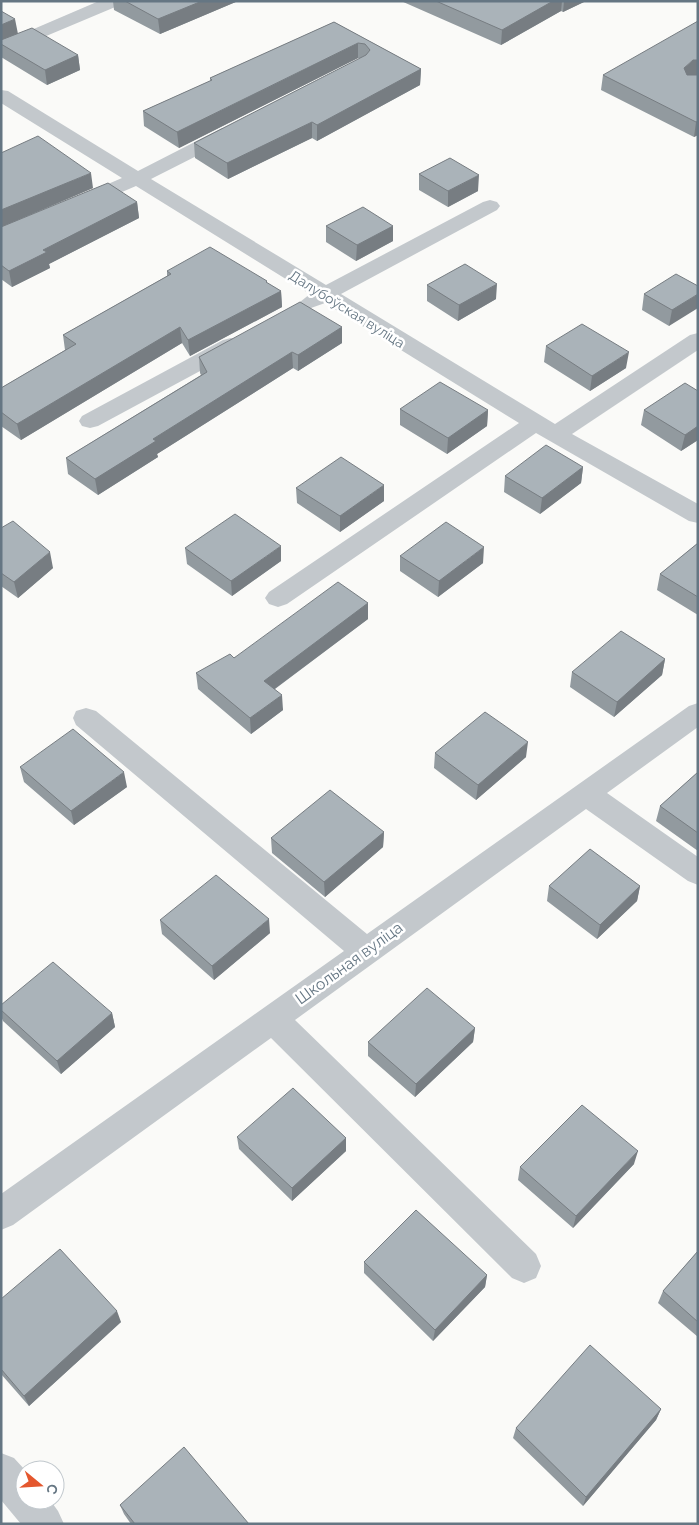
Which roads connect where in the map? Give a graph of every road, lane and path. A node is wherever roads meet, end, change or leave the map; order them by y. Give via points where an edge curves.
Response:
1 (114, 1) edge
2 (1, 50) edge
3 (1, 95) edge
4 (244, 124) edge
5 (138, 178) junction
6 (490, 206) dead end
7 (65, 209) edge
8 (324, 295) junction
9 (290, 313) edge
10 (248, 336) edge
11 (698, 340) edge
12 (90, 421) dead end
13 (535, 423) junction
14 (556, 434) junction
15 (698, 515) edge
16 (278, 598) dead end
17 (698, 713) edge
18 (86, 718) dead end
19 (585, 793) junction
20 (698, 873) edge
21 (366, 951) junction
22 (272, 1018) junction
23 (1, 1214) edge
24 (524, 1266) dead end
25 (1, 1471) edge
26 (15, 1488) edge
27 (33, 1510) edge
28 (45, 1524) edge

1 - 2 street
3 - 5 street, Далубоўская вуліца
4 - 5 street
5 - 7 street
5 - 8 street, Далубоўская вуліца
6 - 8 street
8 - 9 street
8 - 13 street, Далубоўская вуліца
10 - 12 street
11 - 14 street
13 - 14 street, Далубоўская вуліца
13 - 16 street
14 - 15 street, Далубоўская вуліца
17 - 19 street, Школьная вуліца
18 - 21 street
19 - 20 street
19 - 21 street, Школьная вуліца
21 - 22 street, Школьная вуліца
22 - 23 street, Школьная вуліца
22 - 24 street
25 - 26 street
27 - 28 street

